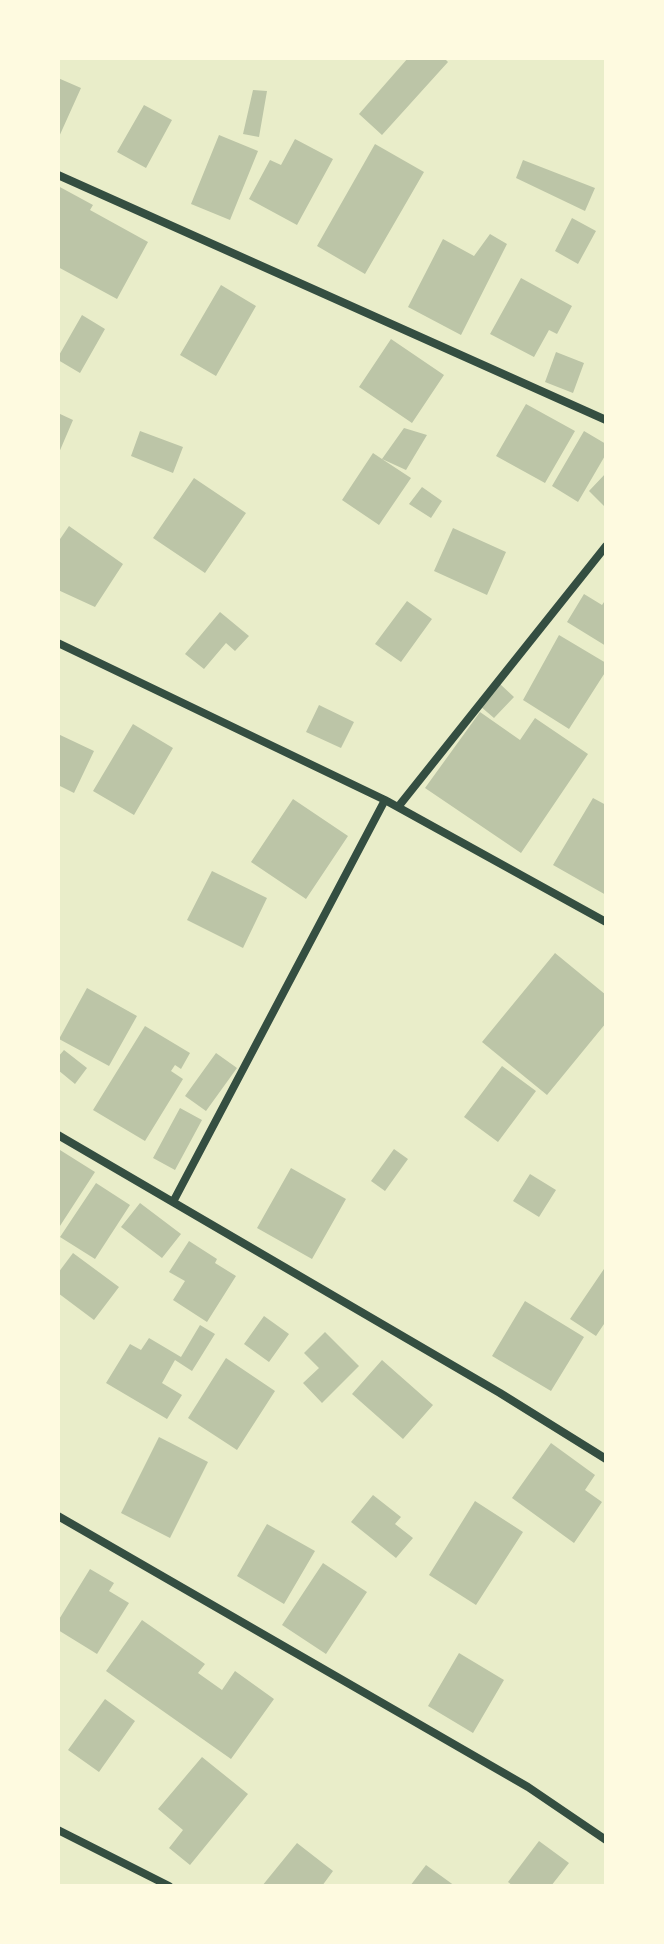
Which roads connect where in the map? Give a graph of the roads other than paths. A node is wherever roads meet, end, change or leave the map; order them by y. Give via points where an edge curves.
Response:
1 (58, 175) edge
2 (606, 420) edge
3 (606, 546) edge
4 (58, 643) edge
5 (385, 800) junction
6 (398, 807) junction
7 (606, 922) edge
8 (58, 1135) edge
9 (173, 1202) junction
10 (606, 1459) edge
11 (58, 1516) edge
12 (58, 1830) edge
13 (606, 1840) edge
14 (169, 1886) edge

1 - 2 street
3 - 6 street
4 - 5 street
5 - 6 street
5 - 9 street
6 - 7 street
8 - 9 street
9 - 10 street
11 - 13 street via 528,1787
12 - 14 street

